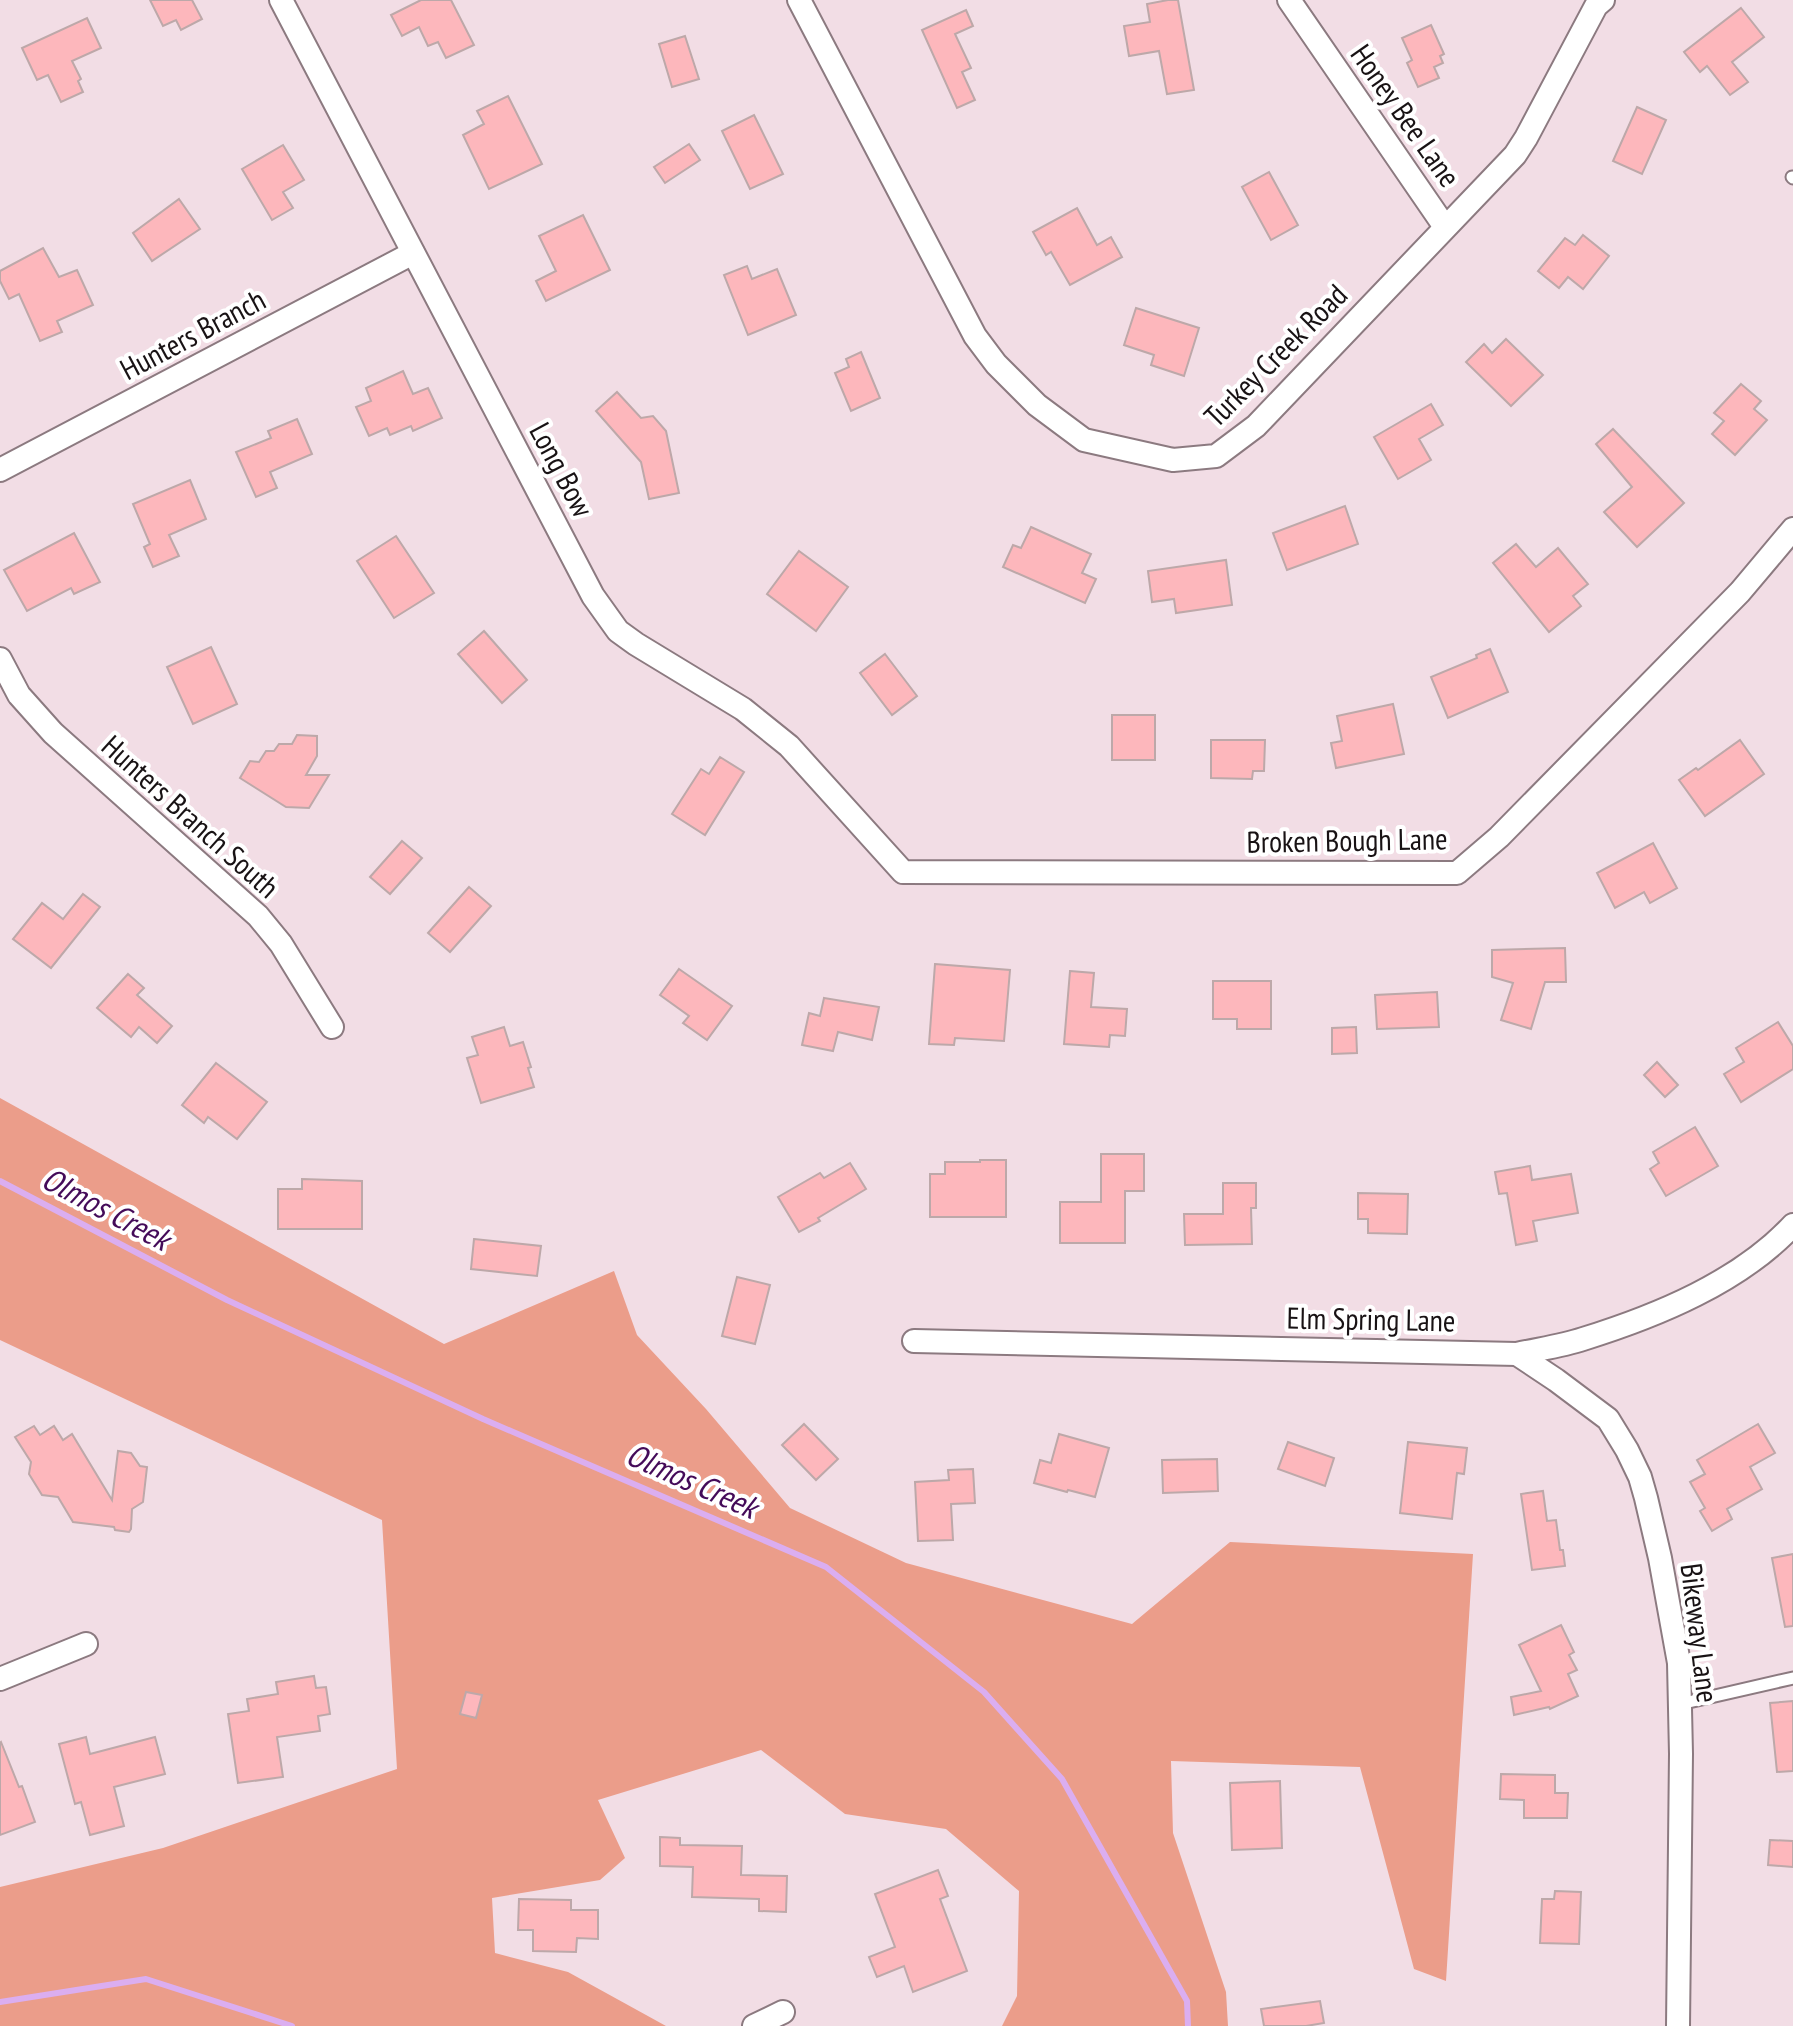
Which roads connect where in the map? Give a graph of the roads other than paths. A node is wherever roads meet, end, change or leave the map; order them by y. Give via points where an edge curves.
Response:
1 (281, 0) edge
2 (799, 0) edge
3 (1289, 0) edge
4 (1603, 0) edge
5 (1445, 227) junction
6 (413, 253) junction
7 (0, 470) edge
8 (1793, 529) edge
9 (0, 659) edge
10 (903, 872) joint
11 (332, 1027) dead end
12 (1793, 1225) edge
13 (914, 1341) dead end
14 (1517, 1354) junction
15 (86, 1644) dead end
16 (1793, 1678) edge
17 (0, 1679) edge
18 (1680, 1704) junction
19 (783, 2012) dead end
20 (754, 2026) edge
21 (1678, 2026) edge

1 - 6 street, Long Bow
2 - 5 street, Turkey Creek Road via 975,336 1037,405 1084,440 1173,460 1216,456 1256,426
3 - 5 street, Honey Bee Lane
4 - 5 street, Turkey Creek Road via 1515,155
6 - 7 street, Hunters Branch
6 - 10 street, Long Bow via 593,596 618,631 743,709 789,746
8 - 10 street, Broken Bough Lane via 1740,592 1499,837 1457,873
9 - 11 street, Hunters Branch South via 19,695 53,733 258,916
12 - 14 street, Elm Spring Lane via 1750,1262 1668,1309 1582,1340
13 - 14 street, Elm Spring Lane
14 - 18 street, Bikeway Lane via 1608,1419 1627,1450 1643,1488 1660,1558 1679,1663
15 - 17 street
16 - 18 lane
18 - 21 street, Bikeway Lane
19 - 20 street

